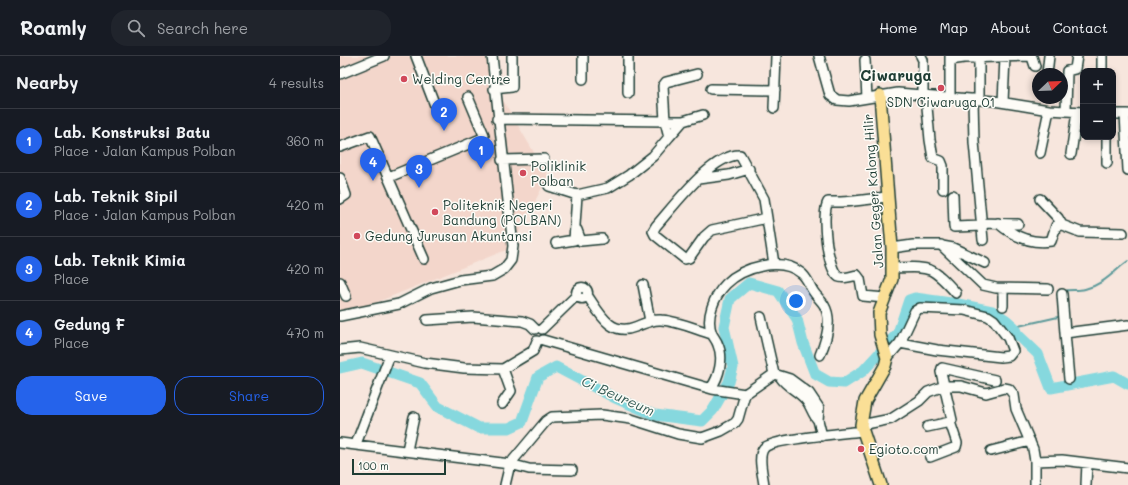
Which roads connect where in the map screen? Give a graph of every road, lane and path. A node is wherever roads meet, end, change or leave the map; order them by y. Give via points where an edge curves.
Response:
1 (384, 56) edge
2 (416, 56) edge
3 (492, 56) edge
4 (512, 56) edge
5 (582, 56) edge
6 (628, 56) edge
7 (776, 56) edge
8 (819, 56) edge
9 (921, 56) edge
10 (1049, 56) edge
11 (1077, 56) edge
12 (1102, 56) edge
13 (992, 57) edge
14 (1005, 57) edge
15 (950, 58) edge
16 (979, 59) dead end
17 (865, 60) dead end
18 (1035, 66) dead end
19 (1048, 68) edge
20 (1102, 68) edge
21 (340, 74) edge
22 (697, 74) dead end
23 (583, 78) dead end
24 (494, 89) junction
25 (711, 89) dead end
26 (775, 90) junction
27 (628, 93) dead end
28 (880, 95) junction
29 (924, 96) junction
30 (468, 97) dead end
31 (867, 98) junction
32 (950, 98) junction
33 (976, 100) junction
34 (1004, 102) junction
35 (436, 108) dead end
36 (774, 108) dead end
37 (1049, 110) junction
38 (1066, 111) junction
39 (1080, 112) edge
40 (1116, 114) edge
41 (1127, 114) edge
42 (703, 115) dead end
43 (497, 119) junction
44 (665, 121) junction
45 (683, 121) junction
46 (669, 137) junction
47 (1107, 140) edge
48 (340, 146) edge
49 (1040, 153) dead end
50 (1071, 154) dead end
51 (544, 159) dead end
52 (502, 160) junction
53 (1107, 163) dead end
54 (749, 169) junction
55 (1128, 170) edge
56 (389, 177) junction
57 (340, 178) edge
58 (698, 179) junction
59 (549, 186) dead end
60 (943, 189) dead end
61 (577, 195) junction
62 (953, 195) dead end
63 (888, 197) junction
64 (340, 199) edge
65 (1040, 199) dead end
66 (768, 218) junction
67 (998, 223) junction
68 (1018, 224) dead end
69 (576, 225) junction
70 (982, 225) junction
71 (1062, 225) junction
72 (1123, 233) dead end
73 (602, 239) dead end
74 (983, 240) dead end
75 (556, 243) dead end
76 (941, 245) junction
77 (892, 248) junction
78 (424, 259) dead end
79 (985, 263) dead end
80 (774, 264) junction
81 (893, 268) junction
82 (340, 282) edge
83 (643, 285) dead end
84 (1003, 289) junction
85 (1048, 289) dead end
86 (956, 293) dead end
87 (1062, 294) dead end
88 (346, 296) dead end
89 (885, 298) junction
90 (1003, 306) dead end
91 (340, 316) edge
92 (761, 317) dead end
93 (427, 320) dead end
94 (650, 321) junction
95 (1128, 325) edge
96 (539, 329) junction
97 (1065, 333) junction
98 (712, 334) junction
99 (540, 341) junction
100 (900, 343) junction
101 (340, 350) edge
102 (885, 350) junction
103 (390, 355) junction
104 (820, 355) dead end
105 (504, 369) junction
106 (778, 376) junction
107 (1070, 379) dead end
108 (995, 380) dead end
109 (944, 386) junction
110 (712, 388) junction
111 (741, 394) junction
112 (502, 404) dead end
113 (414, 417) dead end
114 (950, 422) junction
115 (927, 427) dead end
116 (862, 428) junction
117 (822, 436) junction
118 (1030, 440) junction
119 (340, 443) edge
120 (356, 444) junction
121 (407, 450) junction
122 (991, 451) dead end
123 (930, 457) dead end
124 (1035, 461) junction
125 (1087, 463) junction
126 (510, 464) junction
127 (1128, 468) edge
128 (572, 470) dead end
129 (505, 485) edge
130 (764, 485) edge
131 (881, 485) edge
132 (1035, 485) edge
133 (1086, 485) edge

1 - 21 street
2 - 35 street
3 - 24 street
4 - 24 street via 512,87
5 - 23 street
6 - 27 street
7 - 26 street
8 - 31 street, Jalan Geger Kalong Hilir via 832,97 840,101
9 - 29 street
10 - 19 street
11 - 38 street via 1075,69 1067,71
12 - 20 street
13 - 14 street
13 - 15 street
14 - 18 street via 1032,57
14 - 34 street
15 - 32 street
16 - 33 street
17 - 31 street
22 - 44 street via 663,84
24 - 43 street
25 - 26 street
26 - 36 street
28 - 29 street via 898,93
28 - 31 street, Jalan Geger Kalong Hilir
28 - 63 main road, Jalan Geger Kalong Hilir
29 - 32 street
29 - 60 street via 933,158 941,161 943,166
30 - 56 street via 483,138
32 - 33 street
33 - 34 street
33 - 70 street via 974,142
34 - 37 street
37 - 38 street
37 - 49 street
38 - 39 street
39 - 50 street
40 - 41 street
41 - 55 street
42 - 45 street
43 - 44 street
43 - 52 street
44 - 45 street
44 - 46 street
45 - 46 street
46 - 61 street via 653,156 629,175 608,188
47 - 53 street
48 - 56 street via 370,136
51 - 52 street
52 - 91 street via 513,246 511,260 504,268 492,276 460,280 431,288 399,304
54 - 58 street via 729,175
54 - 58 street via 742,156 737,155 718,162
54 - 66 street via 764,199
56 - 78 street
57 - 64 street via 346,195
58 - 66 street via 653,231 685,259 689,258 712,230
59 - 61 street
61 - 69 street
62 - 70 street via 954,227
63 - 77 main road, Jalan Geger Kalong Hilir
63 - 89 street via 856,202 828,202 826,210 828,253 837,276 842,278 857,275 863,296
65 - 71 street
66 - 80 street
67 - 68 street
67 - 70 street
67 - 71 street via 1020,238 1032,241 1051,241 1056,226
69 - 73 street via 580,241
69 - 75 street via 574,241
70 - 74 street
71 - 72 street via 1080,232
76 - 77 street
76 - 79 street
76 - 84 street via 983,285
77 - 81 main road, Jalan Geger Kalong Hilir
80 - 98 street via 738,274 726,284 717,296 711,311
80 - 104 street via 795,268 803,274 825,307 828,330
81 - 86 street via 924,267 932,270
81 - 89 main road, Jalan Geger Kalong Hilir via 891,284
82 - 88 street
83 - 94 street
84 - 85 street
84 - 90 street
87 - 97 street
89 - 102 main road, Jalan Geger Kalong Hilir via 879,313 879,330
92 - 106 street
93 - 96 street via 474,317 522,321
94 - 96 street via 628,330 611,326 602,318 583,287
94 - 98 street via 674,322
95 - 97 street
96 - 99 street via 532,336
97 - 107 street
98 - 110 street via 719,345 720,353 719,370
99 - 105 street via 533,351
99 - 110 street
100 - 100 street via 916,310 943,308 988,316 1008,338 1013,351 1009,356 1000,357
100 - 102 street
101 - 103 street via 360,348
102 - 116 main road, Jalan Geger Kalong Hilir via 885,366 865,401
103 - 105 street via 464,368
103 - 120 street
105 - 112 street via 511,391
106 - 111 street
106 - 117 street via 790,379 809,393 818,408
108 - 109 street via 944,368 940,370
109 - 114 street via 952,416
109 - 116 street via 928,392 919,401 890,419
109 - 118 street via 961,386 986,393 1004,388 1012,392
110 - 111 street
111 - 126 street via 738,419 735,423 721,432 702,438 678,434 631,419 602,415 552,417
113 - 121 street
114 - 115 street
114 - 123 street via 956,447
116 - 117 street
116 - 131 main road, Jalan Geger Kalong Hilir
117 - 130 street via 780,442 764,448 761,455
118 - 122 street
118 - 124 street
119 - 120 street
120 - 121 street
121 - 126 street
124 - 125 street via 1062,460
124 - 132 street
125 - 127 street
125 - 133 street
126 - 128 street via 529,469
126 - 129 street

